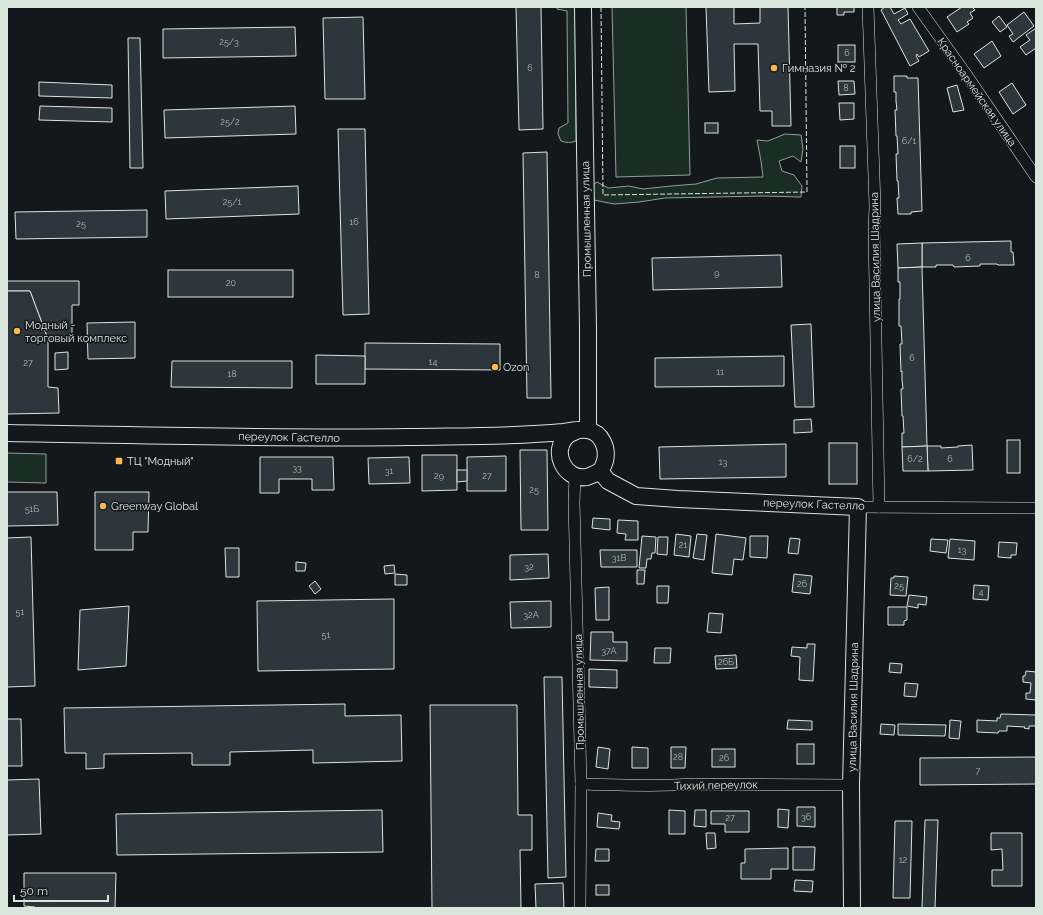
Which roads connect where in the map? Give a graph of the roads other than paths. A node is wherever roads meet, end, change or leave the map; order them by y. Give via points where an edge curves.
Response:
1 (584, 7) edge
2 (868, 7) edge
3 (918, 7) edge
4 (1036, 177) edge
5 (583, 430) junction
6 (7, 432) edge
7 (536, 434) junction
8 (560, 459) junction
9 (587, 474) junction
10 (858, 507) junction
11 (879, 507) junction
12 (1036, 508) edge
13 (581, 784) junction
14 (851, 785) junction
15 (580, 908) edge
16 (852, 908) edge

1 - 5 street, Промышленная улица via 588,328
2 - 11 street, улица Василия Шадрина
3 - 4 street, Красноармейская улица
5 - 7 street, переулок Гастелло
5 - 8 street via 569,434 563,441
5 - 9 street via 597,434 604,443 606,452 604,463
6 - 7 street, переулок Гастелло via 334,438
7 - 8 street
8 - 9 street via 565,469
9 - 10 street, переулок Гастелло via 603,485 636,496
9 - 13 street, Промышленная улица via 574,502
10 - 11 street, переулок Гастелло
10 - 14 street, улица Василия Шадрина
11 - 12 street, переулок Гастелло
13 - 14 street, Тихий переулок
13 - 15 street, Промышленная улица
14 - 16 street, улица Василия Шадрина

